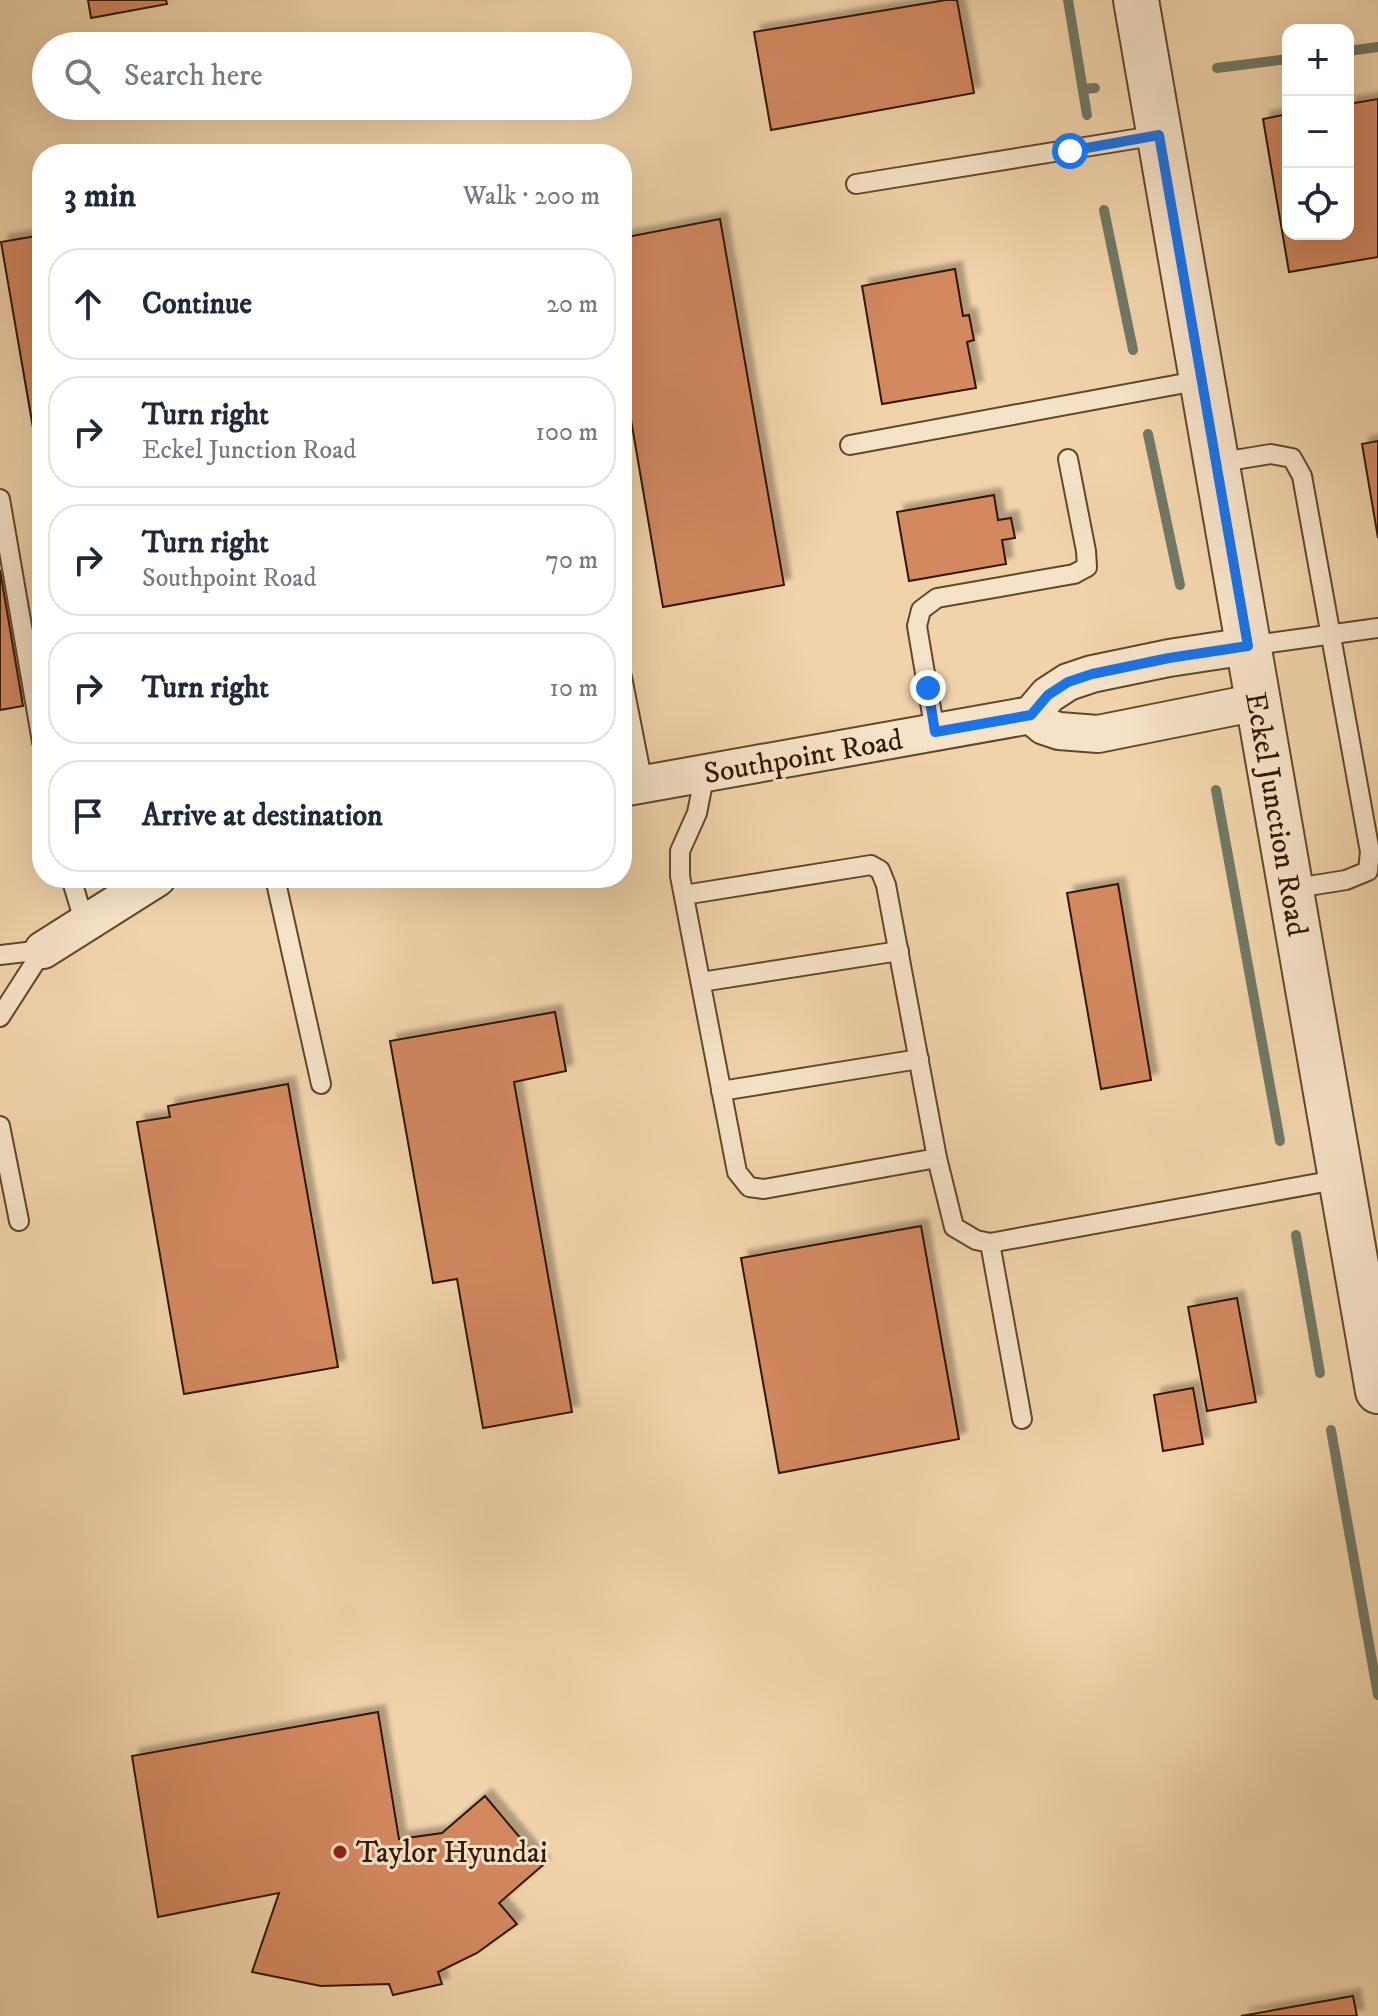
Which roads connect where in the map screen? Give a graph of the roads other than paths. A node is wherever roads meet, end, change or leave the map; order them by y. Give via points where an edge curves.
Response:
1 (1136, 0) edge
2 (1159, 135) junction
3 (856, 184) dead end
4 (1202, 380) junction
5 (850, 445) dead end
6 (1068, 459) dead end
7 (1216, 463) junction
8 (0, 499) edge
9 (1378, 628) edge
10 (1331, 635) junction
11 (1248, 646) junction
12 (32, 684) edge
13 (1258, 702) junction
14 (1031, 715) junction
15 (935, 732) junction
16 (705, 773) junction
17 (633, 786) edge
18 (1374, 852) edge
19 (74, 888) edge
20 (141, 888) edge
21 (277, 888) edge
22 (1290, 889) junction
23 (684, 895) junction
24 (85, 924) junction
25 (43, 950) junction
26 (899, 951) junction
27 (0, 955) edge
28 (701, 982) junction
29 (0, 1017) edge
30 (919, 1059) junction
31 (321, 1084) dead end
32 (721, 1091) junction
33 (0, 1126) edge
34 (937, 1158) junction
35 (1341, 1179) junction
36 (19, 1221) dead end
37 (990, 1243) junction
38 (1378, 1391) edge
39 (1022, 1419) dead end

1 - 2 street, Eckel Junction Road
2 - 3 lane
2 - 4 street, Eckel Junction Road
4 - 5 lane
4 - 7 street, Eckel Junction Road
6 - 15 lane via 1087,567 1074,574 937,598 921,610 917,626
7 - 10 lane via 1271,454 1292,458 1302,476
7 - 11 street, Eckel Junction Road
8 - 12 lane
9 - 10 lane
10 - 11 lane
10 - 18 lane
11 - 13 street, Eckel Junction Road
11 - 14 street via 1092,674 1048,695
13 - 14 street via 1098,734 1059,731
13 - 22 street, Eckel Junction Road
14 - 15 street, Southpoint Road
15 - 16 street, Southpoint Road
16 - 17 street, Southpoint Road
16 - 23 lane via 697,813 680,851
18 - 22 lane via 1368,871
19 - 24 lane
20 - 24 street
21 - 31 lane
22 - 35 street, Eckel Junction Road
23 - 26 lane via 871,865 880,870 886,885
23 - 28 lane
24 - 25 street
25 - 27 lane
25 - 29 lane
26 - 28 lane
26 - 30 lane
28 - 32 lane
30 - 32 lane
30 - 34 lane
32 - 34 lane via 737,1172 749,1187 764,1189
33 - 36 lane
34 - 37 lane via 954,1227
35 - 37 lane
35 - 38 street, Eckel Junction Road
37 - 39 lane

